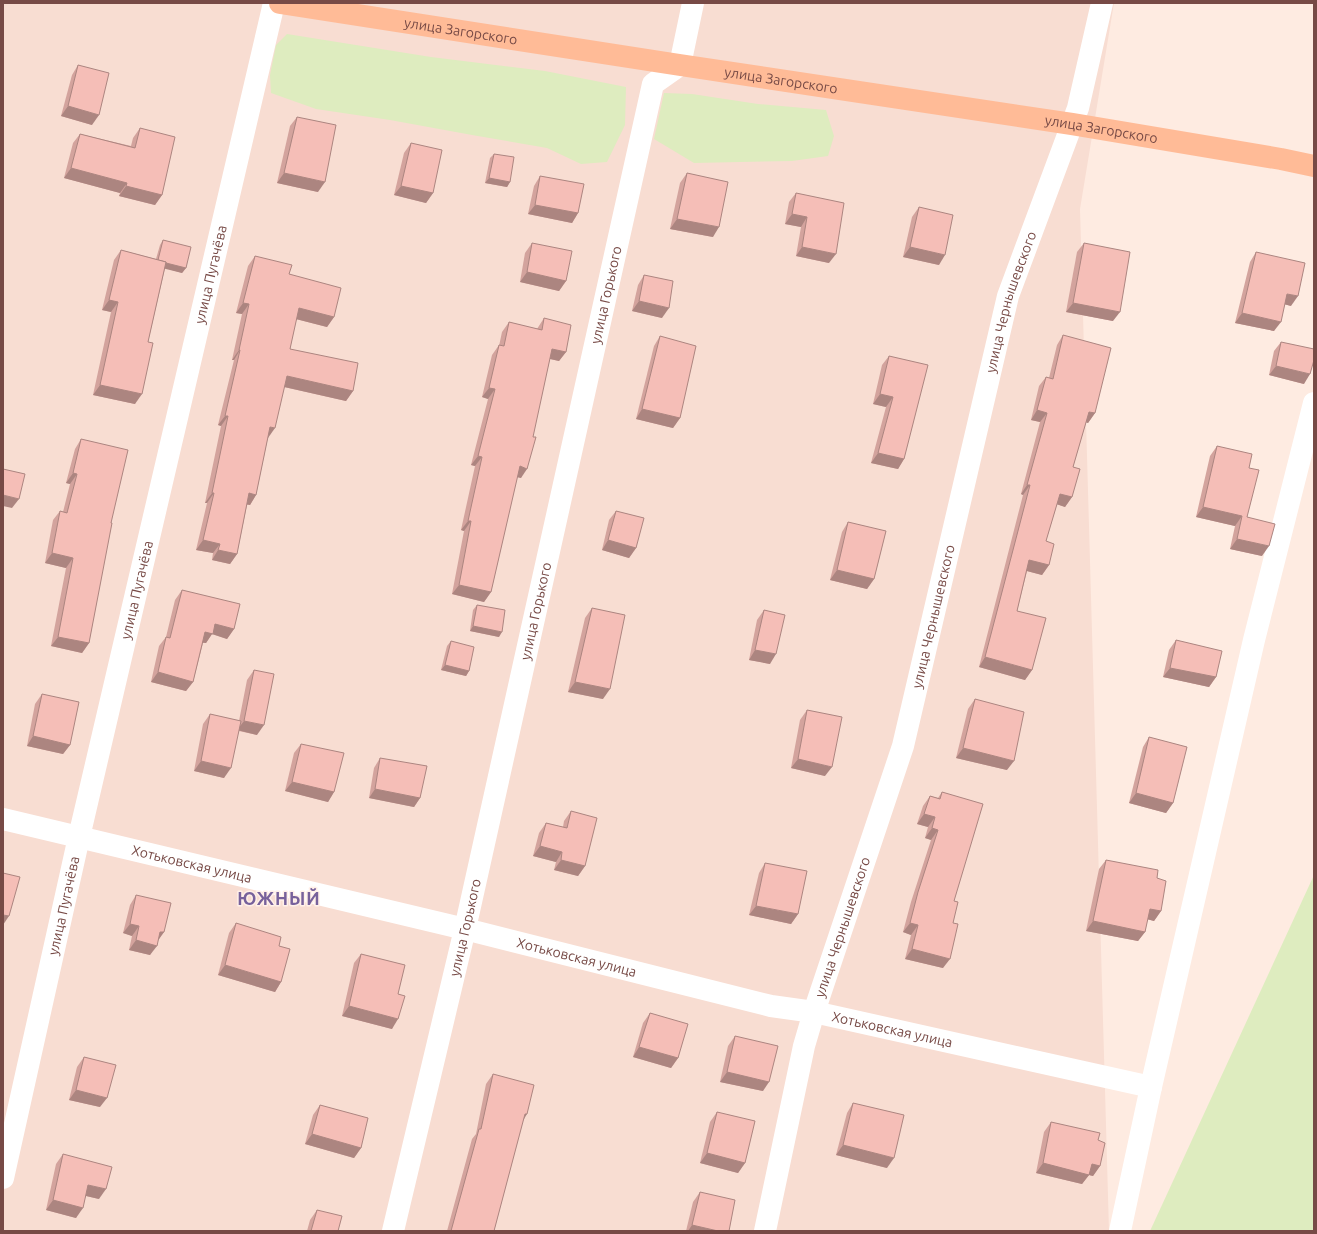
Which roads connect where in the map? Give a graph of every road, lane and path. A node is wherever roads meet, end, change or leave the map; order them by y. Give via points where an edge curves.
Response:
1 (274, 3) edge
2 (280, 3) edge
3 (693, 3) edge
4 (1102, 3) edge
5 (680, 65) junction
6 (1072, 124) junction
7 (1281, 159) junction
8 (1314, 161) edge
9 (1314, 166) edge
10 (1314, 403) edge
11 (3, 819) edge
12 (79, 837) junction
13 (465, 929) junction
14 (814, 1012) junction
15 (1151, 1087) junction
16 (3, 1178) edge
17 (393, 1231) edge
18 (765, 1231) edge
19 (1120, 1231) edge

1 - 12 street, улица Пугачёва
2 - 5 main road, улица Загорского
3 - 5 street
4 - 6 street, улица Чернышевского
5 - 6 main road, улица Загорского
5 - 13 street, улица Горького via 653,84
6 - 7 main road, улица Загорского
6 - 14 street, улица Чернышевского via 1008,296 903,746
7 - 8 main road
7 - 9 main road
10 - 15 street via 1254,640
11 - 12 street, Хотьковская улица
12 - 13 street, Хотьковская улица
12 - 16 street, улица Пугачёва
13 - 14 street, Хотьковская улица via 771,1006
13 - 17 street, улица Горького
14 - 15 street, Хотьковская улица
14 - 18 street, улица Чернышевского via 804,1046
15 - 19 street

